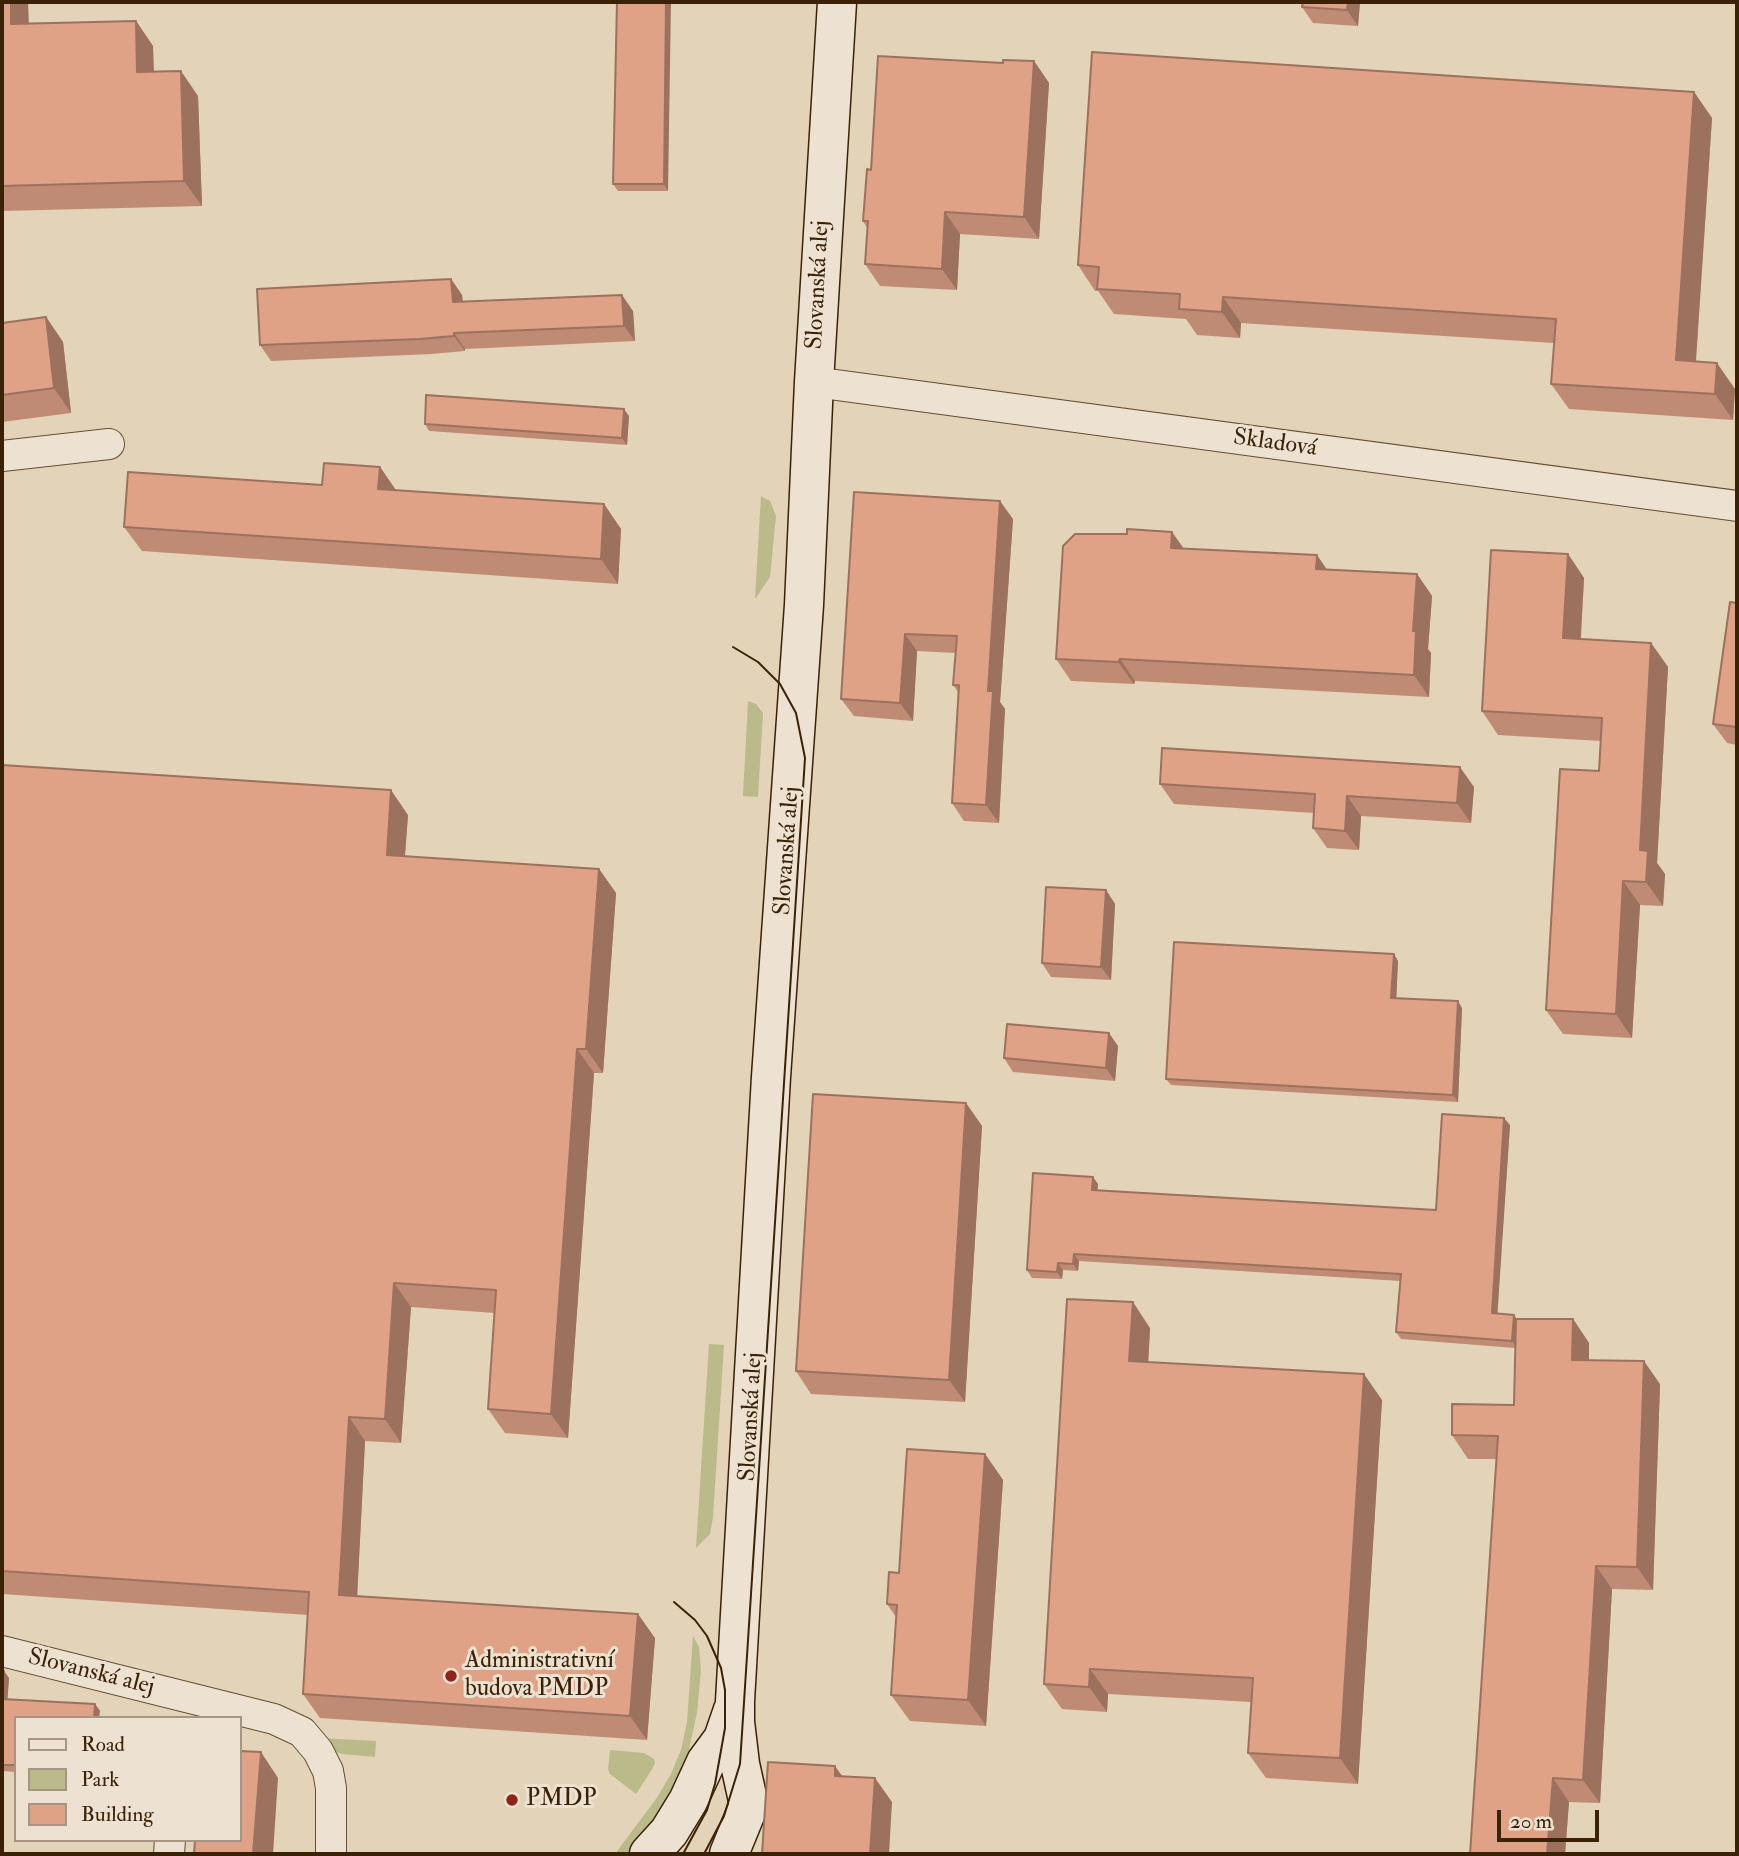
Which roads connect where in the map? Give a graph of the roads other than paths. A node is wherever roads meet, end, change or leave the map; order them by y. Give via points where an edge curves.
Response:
1 (837, 2) edge
2 (814, 382) junction
3 (109, 444) dead end
4 (2, 456) edge
5 (1737, 506) edge
6 (2, 1651) edge
7 (735, 1701) junction
8 (180, 1707) edge
9 (331, 1854) edge
10 (649, 1854) edge
11 (729, 1854) edge

1 - 2 main road, Slovanská alej
2 - 5 street, Skladová
2 - 7 main road, Slovanská alej
3 - 4 street
6 - 8 street, Slovanská alej
7 - 10 main road, Slovanská alej via 723,1739 669,1832
7 - 11 main road, Slovanská alej via 740,1765 749,1805
8 - 9 street, Slovanská alej via 274,1719 303,1731 312,1740 329,1780

